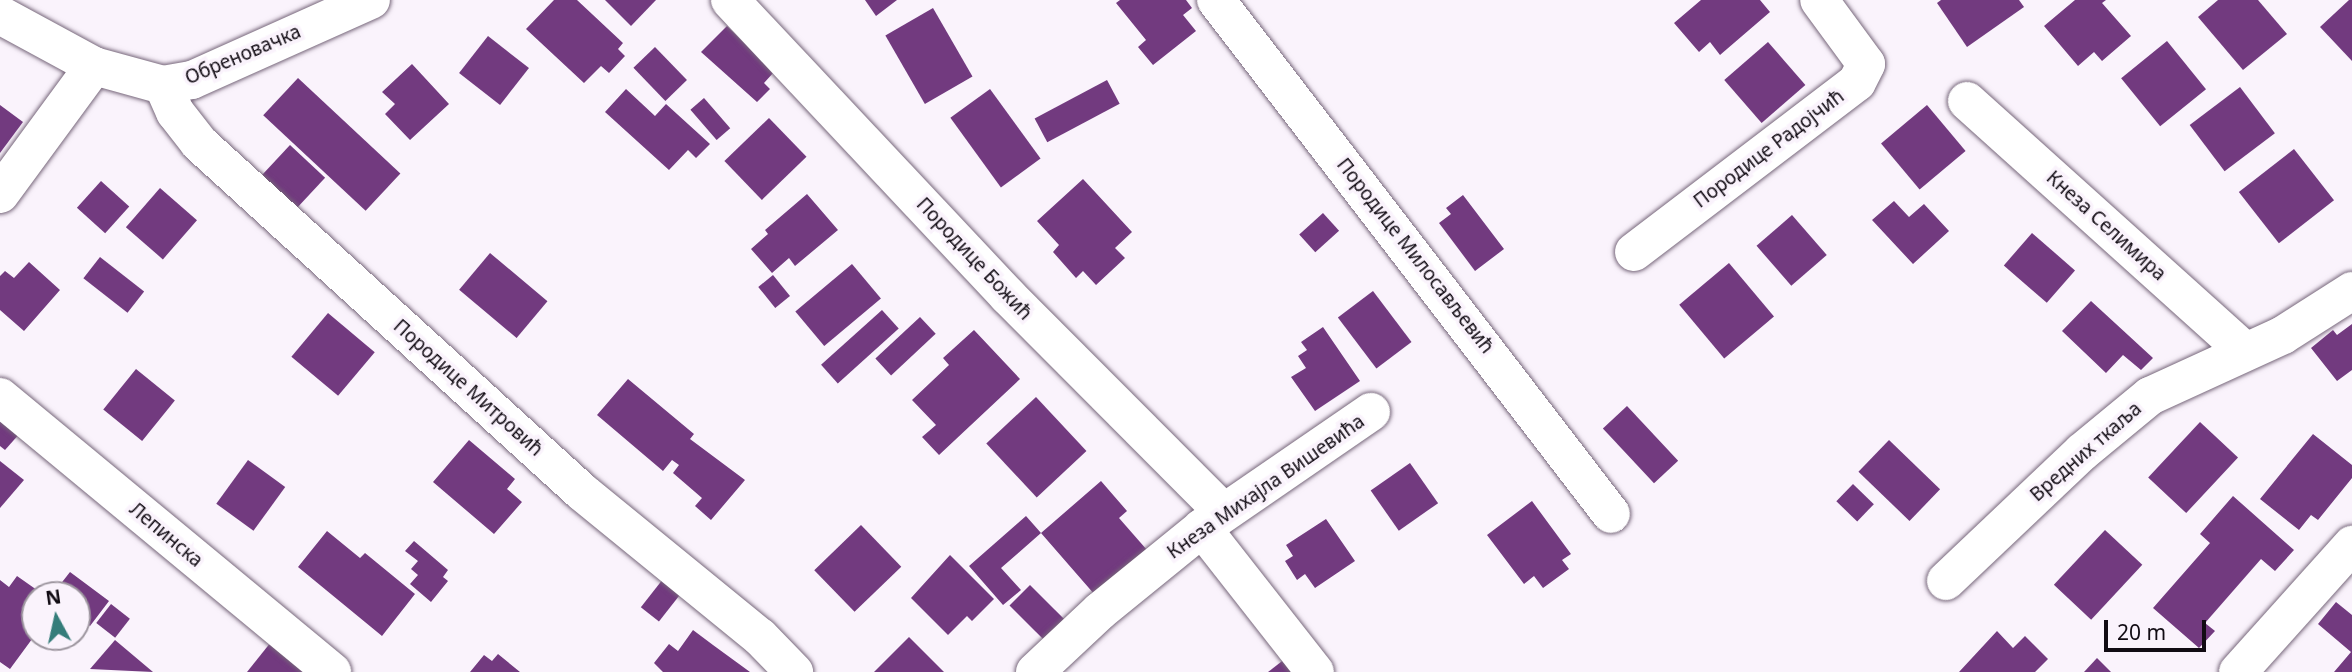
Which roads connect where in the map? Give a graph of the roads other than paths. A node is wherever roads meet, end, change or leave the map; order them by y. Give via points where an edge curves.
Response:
1 (370, 0) edge
2 (730, 0) edge
3 (1216, 0) edge
4 (1819, 0) edge
5 (0, 15) edge
6 (94, 66) junction
7 (163, 85) junction
8 (1967, 101) dead end
9 (0, 194) edge
10 (1634, 252) dead end
11 (2352, 291) edge
12 (2245, 351) junction
13 (0, 397) edge
14 (1371, 412) dead end
15 (1611, 514) dead end
16 (1213, 520) junction
17 (2352, 545) edge
18 (1946, 580) dead end
19 (332, 672) edge
20 (793, 672) edge
21 (1035, 672) edge
22 (1315, 672) edge
23 (2238, 672) edge

1 - 7 street, Обреновачка via 192,80
2 - 16 street, Породице Божић
3 - 15 street, Породице Милосављевић
4 - 10 street, Породице Радојчић via 1866,64 1857,82
5 - 6 street, Обреновачка
6 - 7 street, Обреновачка
6 - 9 street
7 - 20 street, Породице Митровић via 175,112 199,143 582,492 760,637
8 - 12 street, Кнеза Селимира
11 - 12 street, Вредних ткаља via 2283,335
12 - 18 street, Вредних ткаља via 2171,383 2124,415
13 - 19 street, Лепинска
14 - 16 street, Кнеза Михајла Вишевића
16 - 21 street, Кнеза Михајла Вишевића via 1100,611
16 - 22 street, Породице Божић
17 - 23 street

